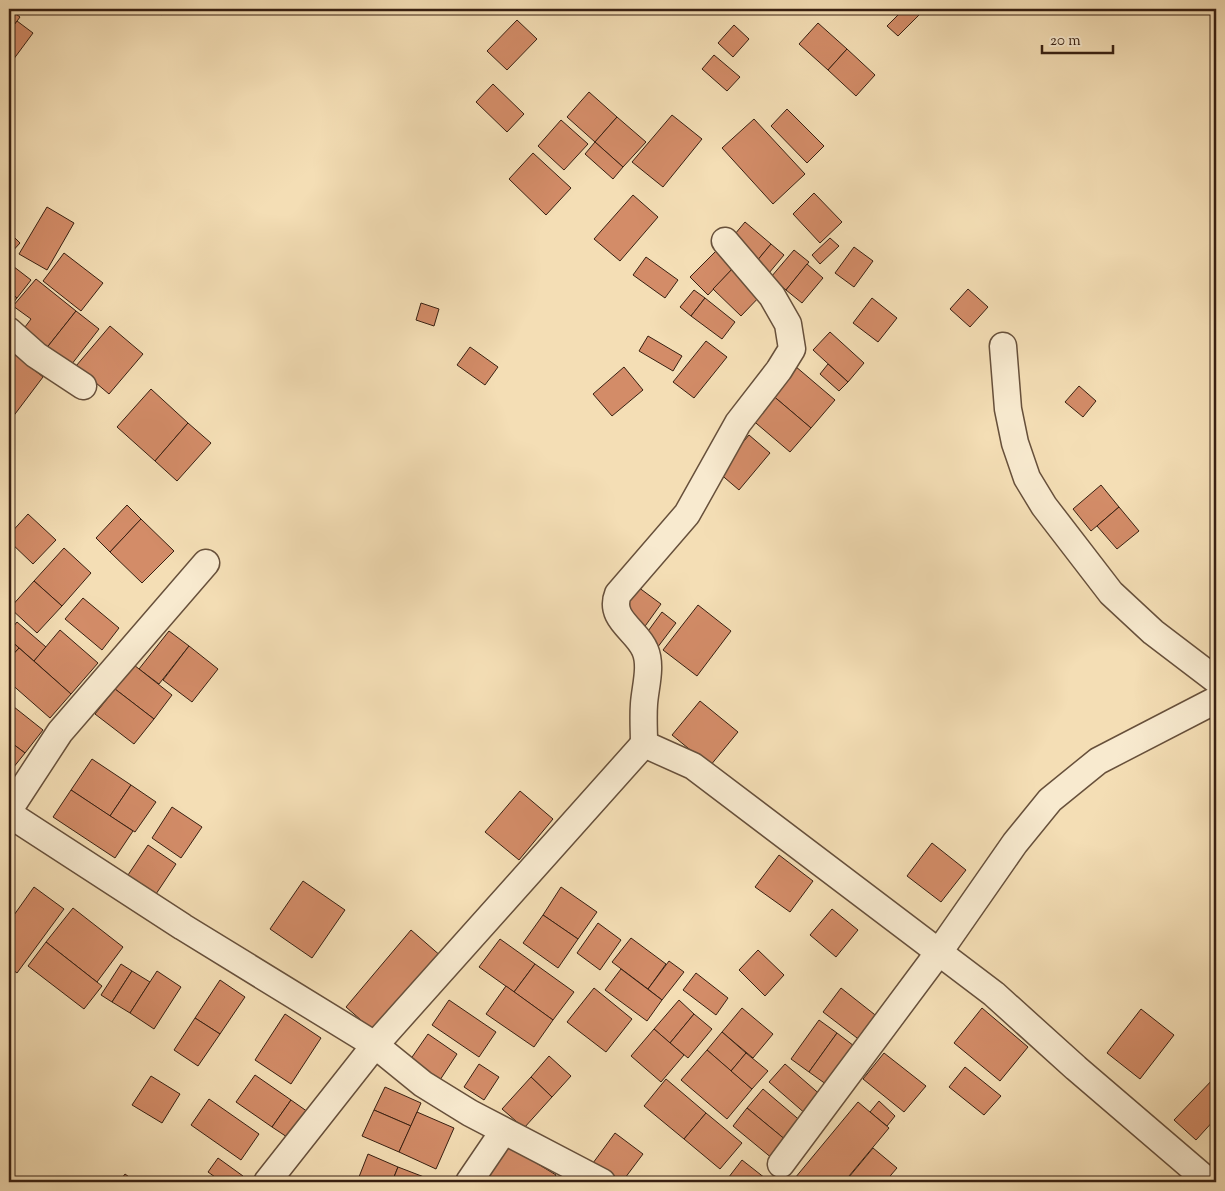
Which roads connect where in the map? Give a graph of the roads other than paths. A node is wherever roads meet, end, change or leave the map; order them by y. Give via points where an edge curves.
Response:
1 (725, 241) dead end
2 (9, 331) edge
3 (1002, 346) dead end
4 (83, 386) dead end
5 (206, 563) dead end
6 (1216, 680) edge
7 (1216, 700) edge
8 (644, 744) junction
9 (9, 812) edge
10 (940, 952) junction
11 (375, 1046) junction
12 (503, 1132) junction
13 (781, 1164) dead end
14 (267, 1182) edge
15 (469, 1182) edge
16 (602, 1182) edge
17 (1209, 1182) edge

1 - 8 street via 772,296 788,324 792,349 738,423 687,514 618,594 615,602 618,616 641,642 648,661
2 - 4 street via 36,355
3 - 6 street via 1015,443 1027,478 1044,506 1111,593 1153,632
5 - 9 street via 60,732
7 - 10 street via 1098,761 1050,800 1015,842
8 - 10 street via 693,766
8 - 11 street
9 - 11 street via 183,927
10 - 13 street
10 - 17 street via 994,994
11 - 12 street via 423,1084
11 - 14 street
12 - 15 street
12 - 16 street

